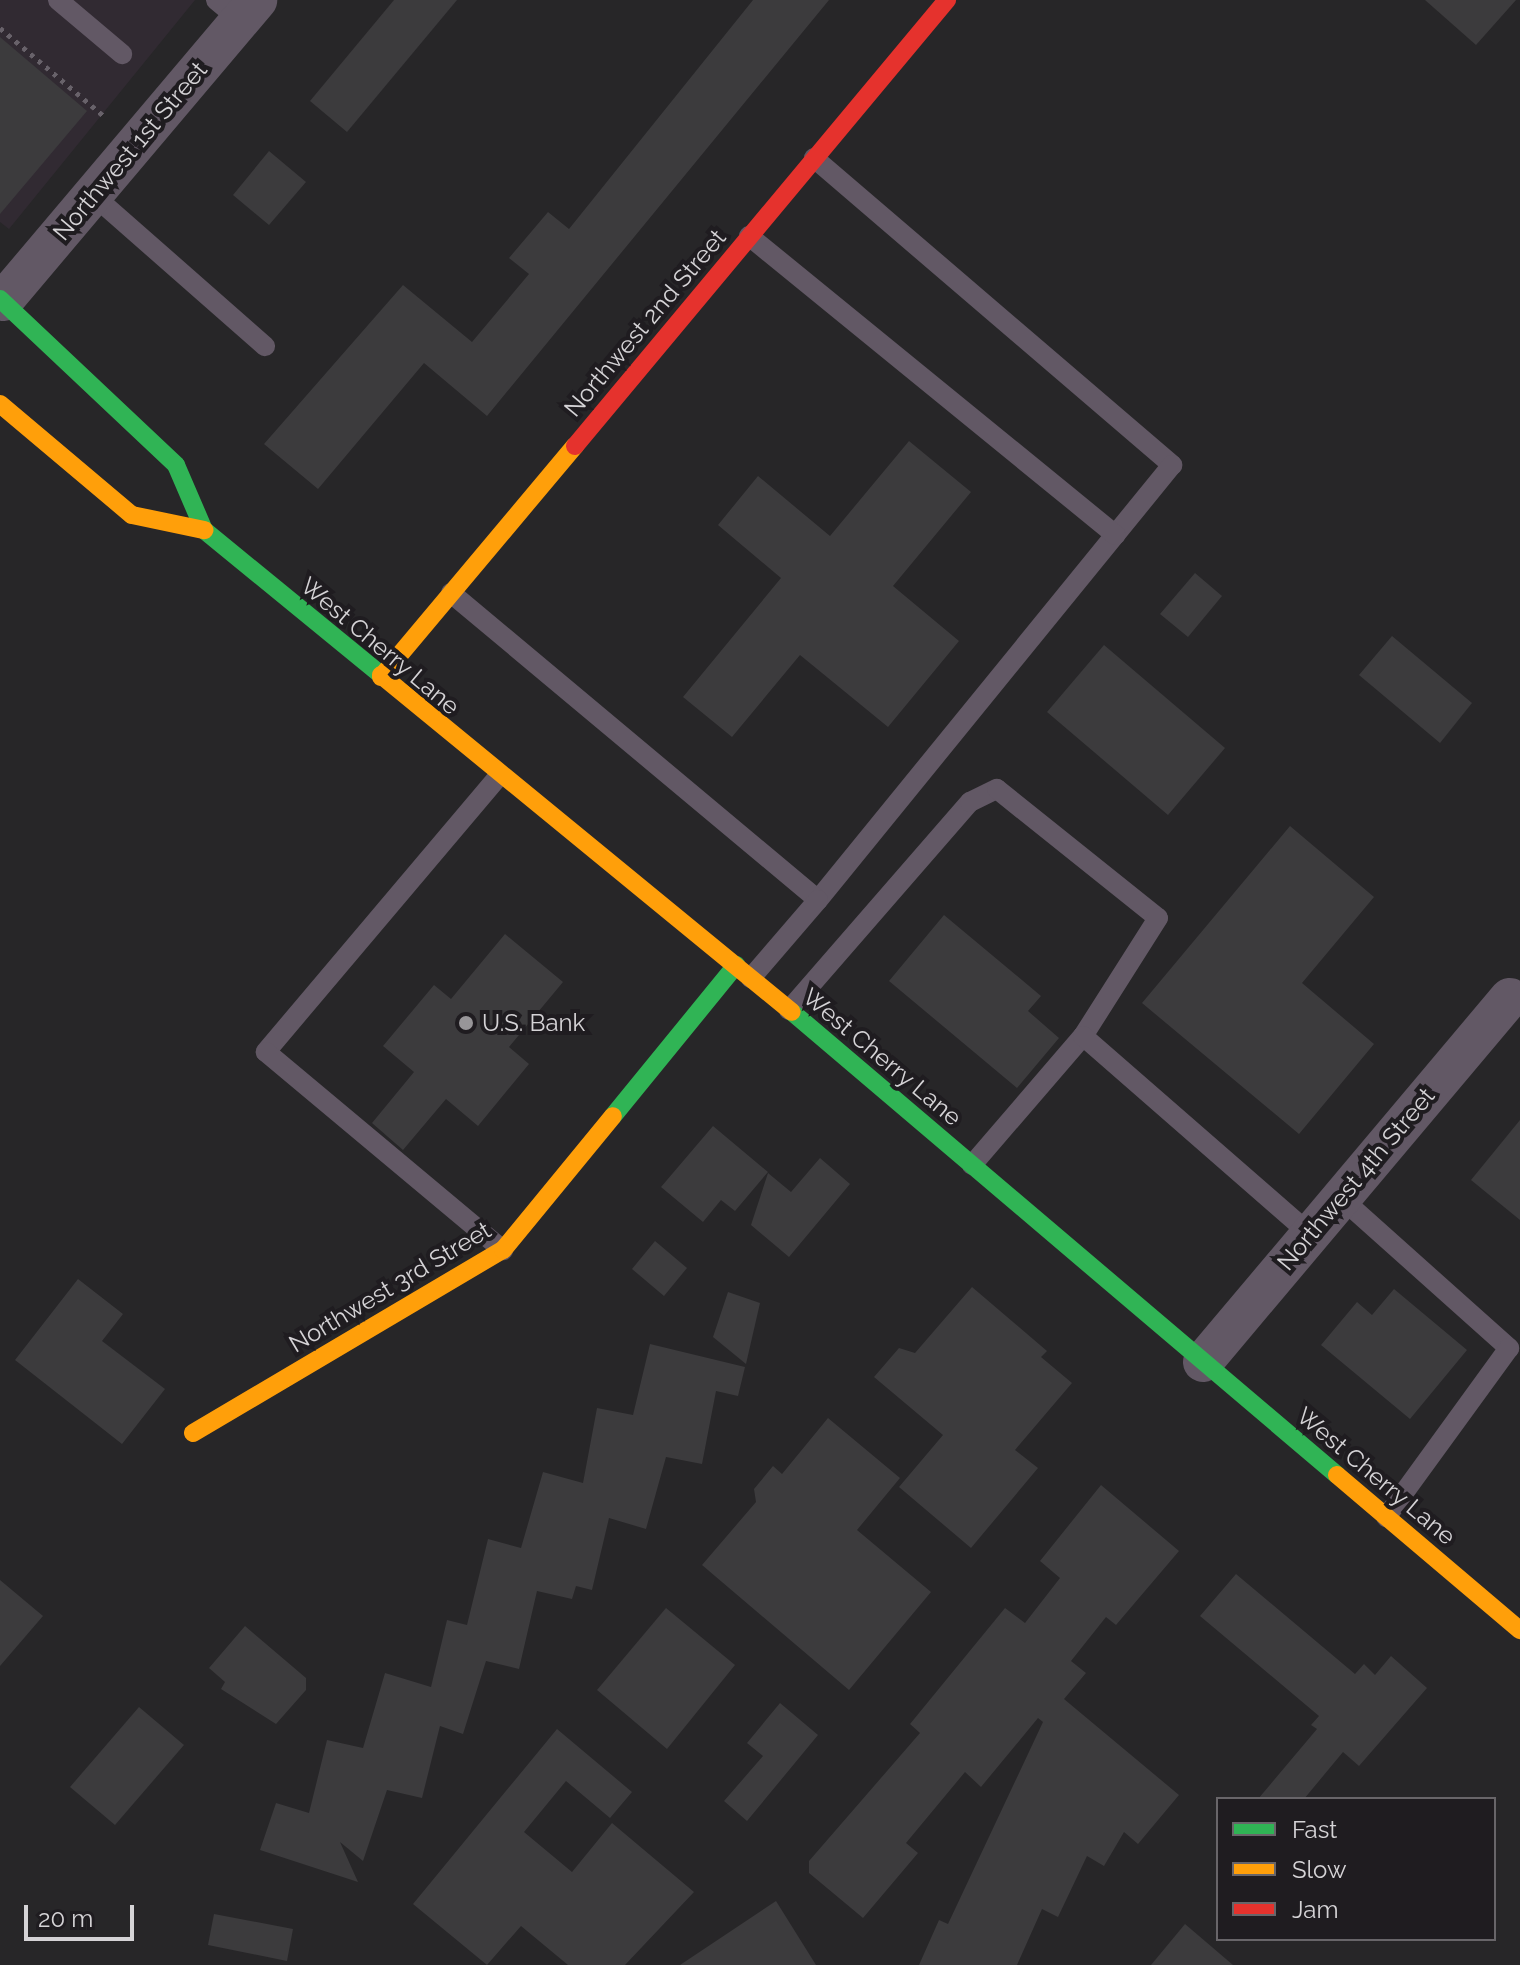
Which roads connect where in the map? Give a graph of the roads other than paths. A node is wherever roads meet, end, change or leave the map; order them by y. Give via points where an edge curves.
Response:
1 (58, 0) edge
2 (947, 0) edge
3 (238, 7) edge
4 (122, 54) dead end
5 (814, 158) junction
6 (93, 195) junction
7 (749, 236) junction
8 (1, 300) edge
9 (265, 346) dead end
10 (0, 404) edge
11 (204, 530) junction
12 (1115, 535) junction
13 (451, 593) junction
14 (381, 677) junction
15 (498, 777) junction
16 (818, 900) junction
17 (744, 971) junction
18 (1510, 998) dead end
19 (789, 1010) junction
20 (1083, 1036) junction
21 (972, 1165) junction
22 (1340, 1197) junction
23 (1310, 1234) junction
24 (503, 1250) junction
25 (1203, 1362) junction
26 (193, 1433) dead end
27 (1386, 1517) junction
28 (1520, 1630) edge

1 - 4 lane
2 - 5 main road, Northwest 2nd Street
3 - 6 street, Northwest 1st Street
5 - 7 main road, Northwest 2nd Street
5 - 12 lane via 1172,465
6 - 8 street, Northwest 1st Street
6 - 9 lane
7 - 12 lane
7 - 13 main road, Northwest 2nd Street
8 - 11 main road, West Cherry Lane via 176,465
10 - 11 main road, West Cherry Lane via 132,515
11 - 14 main road, West Cherry Lane
12 - 16 lane
13 - 14 main road, Northwest 2nd Street
13 - 16 lane
14 - 15 main road, West Cherry Lane
15 - 17 main road, West Cherry Lane
15 - 24 lane via 266,1052
16 - 17 lane
17 - 19 main road, West Cherry Lane
17 - 24 main road, Northwest 3rd Street
18 - 22 street, Northwest 4th Street
19 - 20 lane via 970,802 997,789 1158,918
19 - 21 main road, West Cherry Lane
20 - 21 lane
20 - 23 lane
21 - 25 main road, West Cherry Lane
22 - 23 street, Northwest 4th Street
22 - 27 lane via 1509,1348
23 - 25 street, Northwest 4th Street
24 - 26 main road, Northwest 3rd Street
25 - 27 main road, West Cherry Lane
27 - 28 main road, West Cherry Lane

